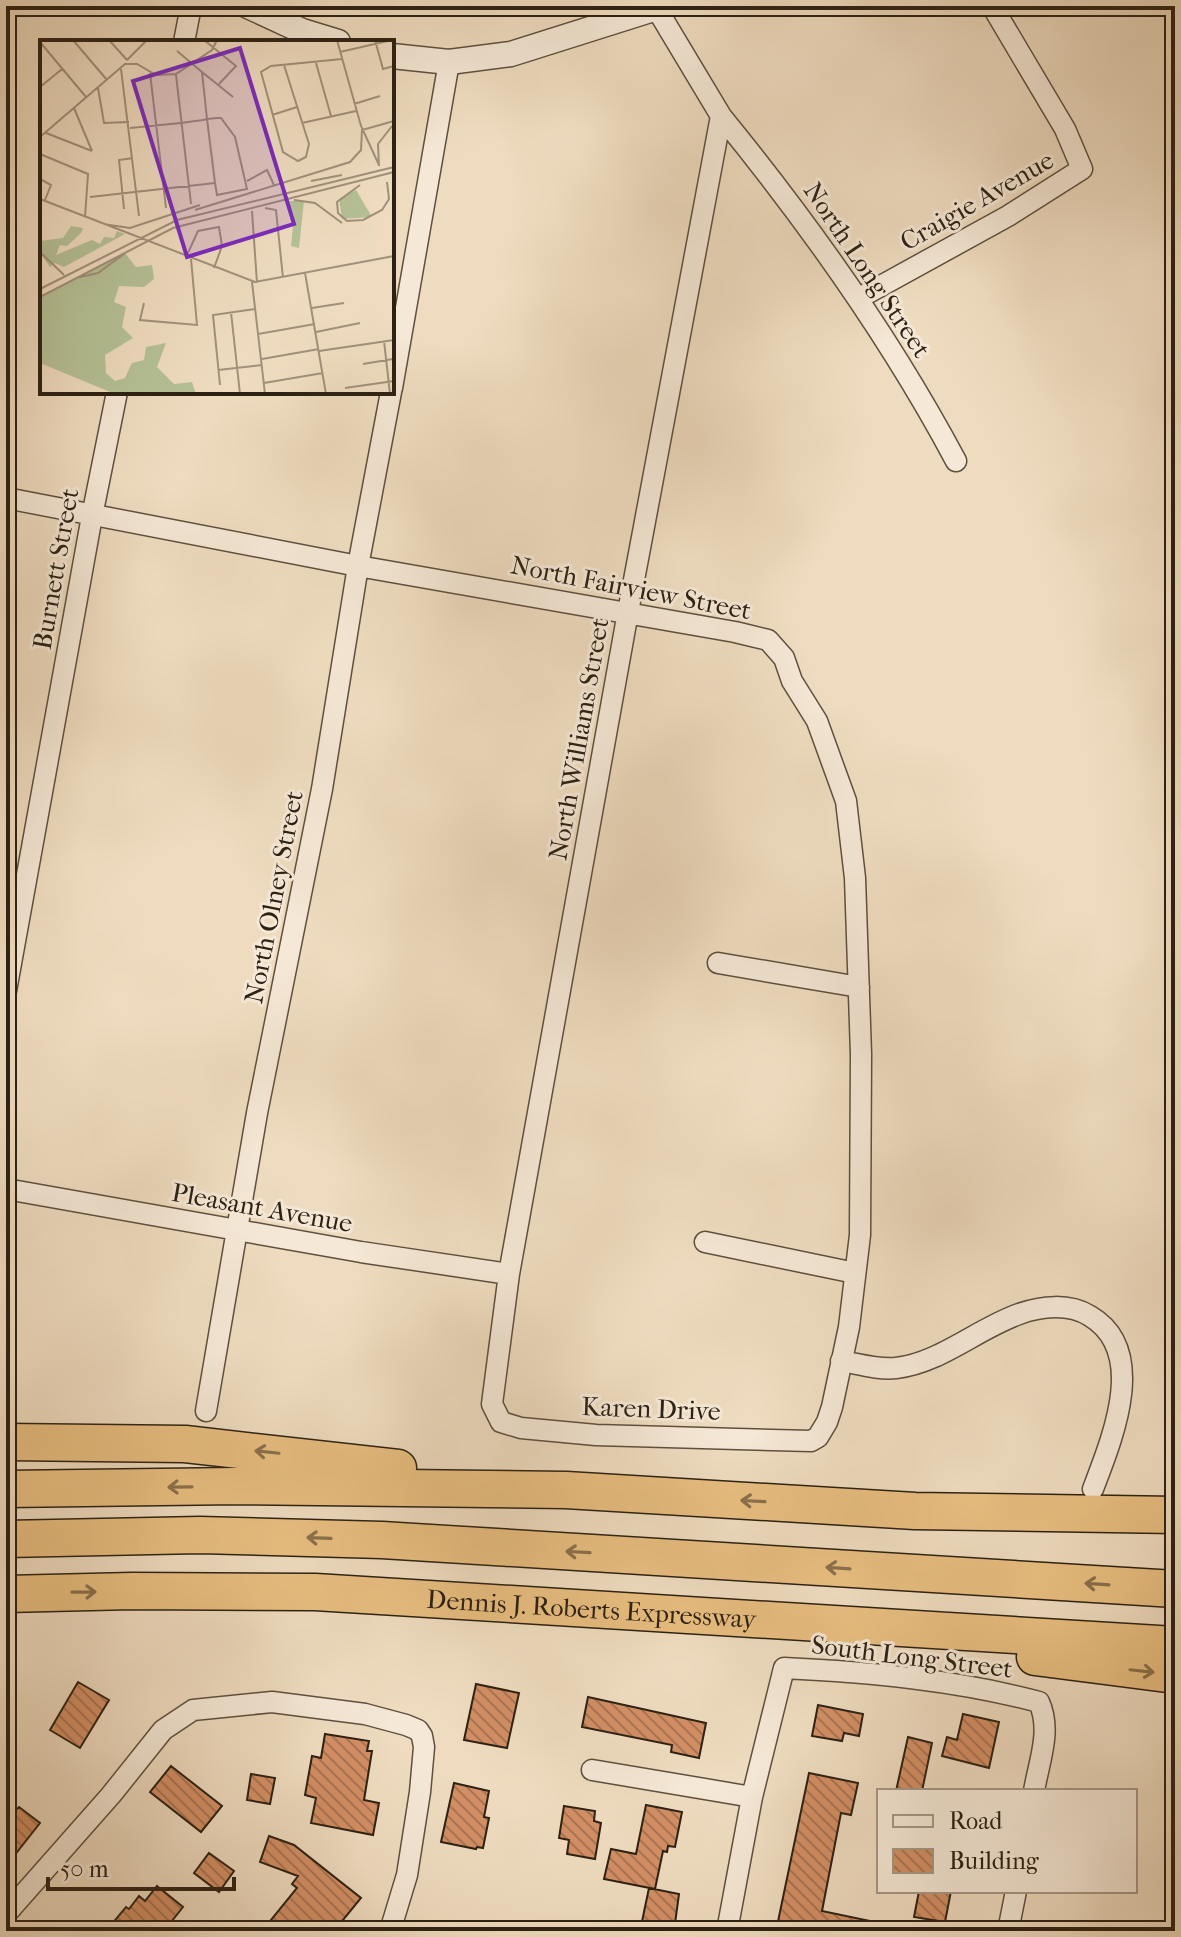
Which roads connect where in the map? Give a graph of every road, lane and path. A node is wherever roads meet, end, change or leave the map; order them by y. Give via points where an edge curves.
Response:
1 (191, 6) edge
2 (248, 6) edge
3 (992, 6) edge
4 (659, 7) edge
5 (184, 40) edge
6 (331, 40) edge
7 (394, 56) edge
8 (449, 62) junction
9 (721, 116) junction
10 (859, 298) junction
11 (394, 378) edge
12 (117, 394) edge
13 (391, 394) edge
14 (956, 461) dead end
15 (6, 498) edge
16 (92, 516) junction
17 (358, 566) junction
18 (628, 612) junction
19 (718, 963) dead end
20 (859, 987) junction
21 (6, 991) edge
22 (6, 1189) edge
23 (239, 1230) junction
24 (705, 1242) dead end
25 (855, 1273) junction
26 (509, 1274) junction
27 (841, 1361) junction
28 (492, 1404) joint
29 (206, 1411) dead end
30 (818, 1437) joint
31 (6, 1442) edge
32 (6, 1489) edge
33 (1093, 1489) dead end
34 (566, 1490) junction
35 (915, 1511) junction
36 (1175, 1515) edge
37 (1175, 1533) edge
38 (6, 1539) edge
39 (1175, 1589) edge
40 (6, 1594) edge
41 (816, 1622) junction
42 (1175, 1645) edge
43 (1175, 1675) edge
44 (592, 1770) dead end
45 (1034, 1789) edge
46 (752, 1797) junction
47 (1016, 1893) edge
48 (6, 1914) edge
49 (390, 1931) edge
50 (727, 1931) edge
51 (1008, 1931) edge

1 - 5 street
2 - 6 street
3 - 10 street, Craigie Avenue via 1065,129 1082,169
4 - 8 street via 511,54
4 - 9 street
7 - 8 street
8 - 11 street, North Olney Street
9 - 10 street, North Long Street via 790,200
9 - 18 street, North Williams Street
10 - 14 street, North Long Street
12 - 16 street, Burnett Street
13 - 17 street, North Olney Street
15 - 16 street, North Fairview Street
16 - 17 street, North Fairview Street
16 - 21 street, Burnett Street
17 - 18 street, North Fairview Street
17 - 23 street, North Olney Street
18 - 20 street, North Fairview Street via 768,640 784,658 817,721 846,801
18 - 26 street, North Williams Street
19 - 20 street
20 - 25 street, North Fairview Street via 862,1164
22 - 23 street, Pleasant Avenue
23 - 26 street, Pleasant Avenue
23 - 29 street, North Olney Street
24 - 25 street
25 - 27 street, North Fairview Street
26 - 28 street, North Williams Street
27 - 30 street, North Fairview Street via 827,1422
27 - 33 street via 896,1368 928,1359 1018,1314 1079,1310 1113,1337 1121,1366 1118,1417
28 - 30 street, Karen Drive via 501,1422 521,1428 596,1435 811,1441
34 -> 31 highway via 185,1444
34 -> 32 highway
35 -> 34 highway
35 - 36 highway
35 - 37 highway via 1032,1525
39 -> 38 highway, Dennis J. Roberts Expressway via 382,1540 200,1535
40 -> 41 highway, Dennis J. Roberts Expressway via 315,1592
41 - 42 highway, Dennis J. Roberts Expressway
41 -> 43 highway
44 - 46 street
45 - 46 street, South Long Street via 1046,1734 1039,1702 926,1681 784,1668
46 - 50 street
47 - 51 street
48 - 49 street via 163,1730 193,1710 272,1702 365,1714 406,1725 422,1736 420,1792 407,1875

